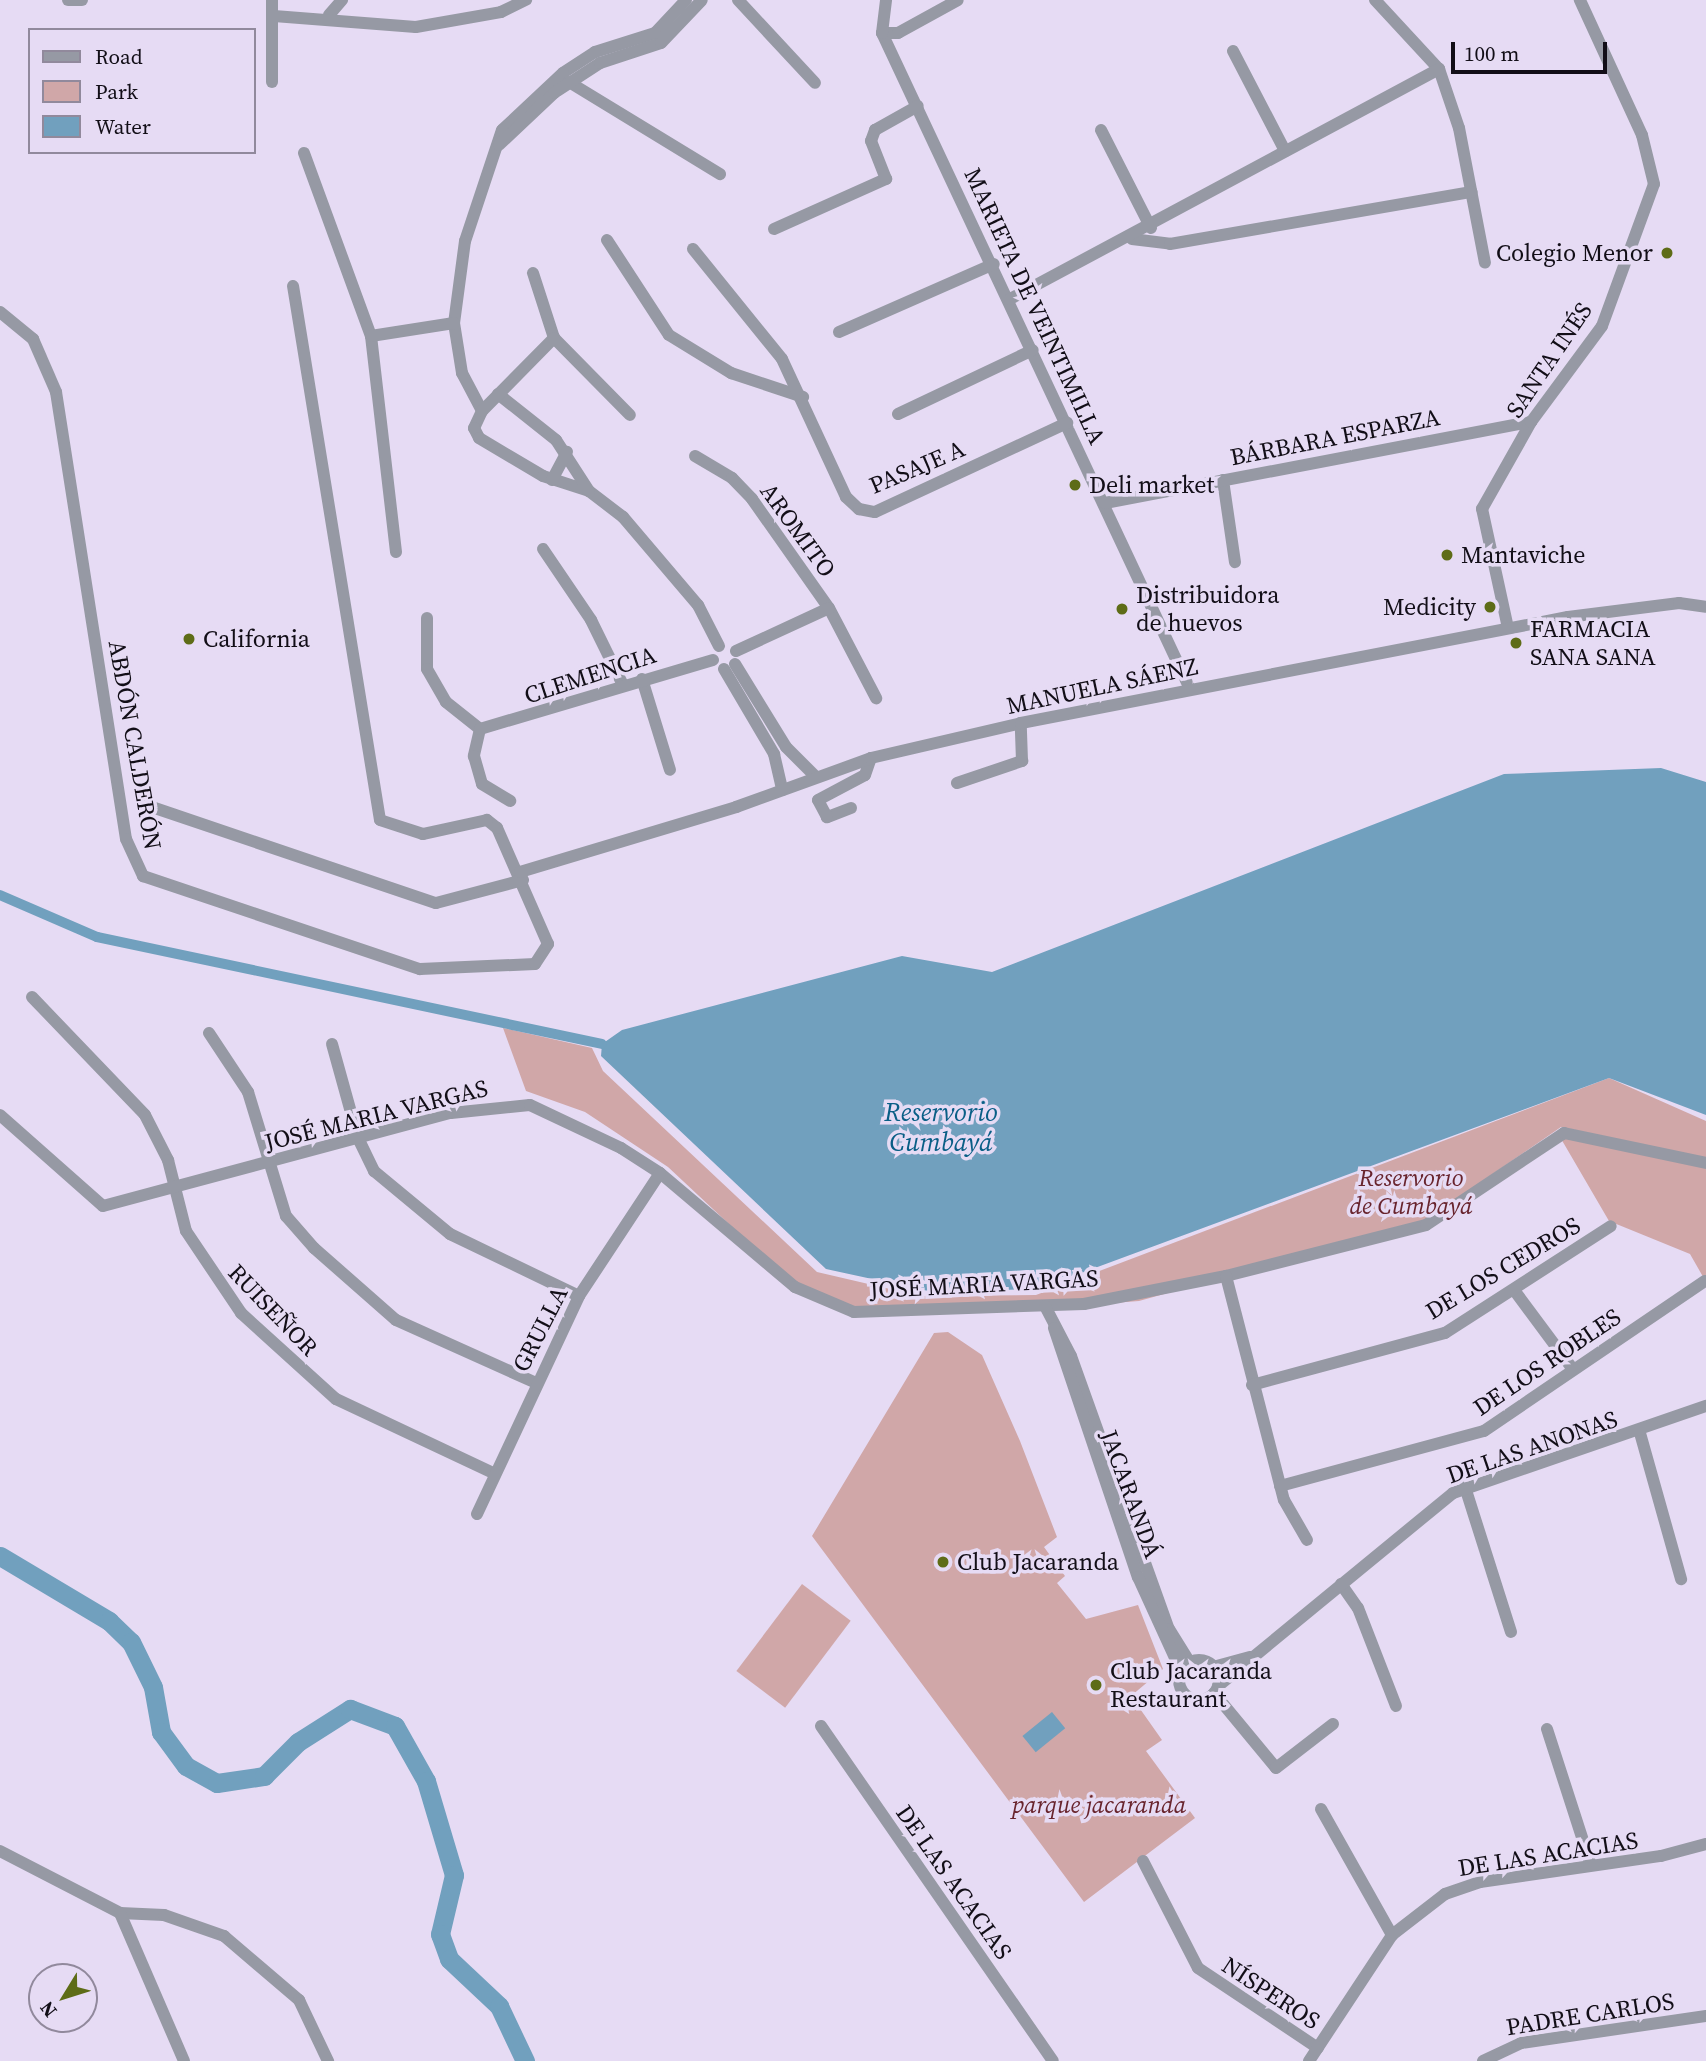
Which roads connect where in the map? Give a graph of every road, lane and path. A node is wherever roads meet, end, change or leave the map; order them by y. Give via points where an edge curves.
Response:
1 (68, 0) edge
2 (82, 0) edge
3 (272, 0) edge
4 (342, 0) edge
5 (526, 0) edge
6 (686, 0) edge
7 (702, 0) edge
8 (738, 0) edge
9 (887, 0) edge
10 (958, 0) edge
11 (1376, 0) edge
12 (1580, 0) edge
13 (329, 15) junction
14 (274, 16) junction
15 (882, 33) junction
16 (1233, 51) dead end
17 (1439, 69) junction
18 (272, 82) dead end
19 (569, 82) junction
20 (815, 83) dead end
21 (918, 106) junction
22 (1101, 130) dead end
23 (499, 145) junction
24 (1285, 151) junction
25 (304, 153) dead end
26 (720, 174) dead end
27 (1472, 192) junction
28 (1151, 228) junction
29 (774, 229) dead end
30 (1132, 239) junction
31 (607, 240) dead end
32 (693, 249) dead end
33 (1485, 263) dead end
34 (994, 264) junction
35 (533, 274) dead end
36 (293, 286) dead end
37 (1010, 299) junction
38 (0, 312) edge
39 (454, 323) junction
40 (839, 332) dead end
41 (371, 336) junction
42 (554, 338) junction
43 (1032, 350) junction
44 (498, 394) junction
45 (803, 397) junction
46 (482, 411) junction
47 (898, 414) dead end
48 (630, 415) dead end
49 (1531, 422) junction
50 (1067, 423) junction
51 (567, 452) junction
52 (695, 456) dead end
53 (552, 480) junction
54 (1223, 480) junction
55 (589, 491) junction
56 (1105, 503) junction
57 (543, 549) dead end
58 (396, 552) dead end
59 (1235, 562) dead end
60 (1706, 607) edge
61 (829, 608) junction
62 (427, 618) dead end
63 (1508, 628) junction
64 (727, 661) junction
65 (642, 679) junction
66 (623, 685) junction
67 (1190, 689) junction
68 (876, 698) dead end
69 (1021, 723) junction
70 (480, 729) junction
71 (871, 758) junction
72 (670, 770) dead end
73 (815, 776) junction
74 (957, 783) dead end
75 (782, 790) junction
76 (510, 801) dead end
77 (143, 804) dead end
78 (851, 808) dead end
79 (519, 879) junction
80 (32, 997) dead end
81 (209, 1033) dead end
82 (332, 1044) dead end
83 (0, 1115) edge
84 (358, 1138) junction
85 (1706, 1163) edge
86 (267, 1165) junction
87 (660, 1173) junction
88 (172, 1186) junction
89 (1611, 1226) dead end
90 (1226, 1276) junction
91 (1705, 1281) edge
92 (1514, 1290) junction
93 (579, 1297) junction
94 (1045, 1306) junction
95 (1572, 1368) junction
96 (536, 1383) junction
97 (1252, 1385) junction
98 (1706, 1406) edge
99 (1640, 1433) junction
100 (493, 1473) junction
101 (1279, 1486) junction
102 (1465, 1487) junction
103 (477, 1514) dead end
104 (1307, 1540) dead end
105 (1681, 1579) dead end
106 (1341, 1584) junction
107 (1511, 1632) dead end
108 (1255, 1656) junction
109 (1185, 1667) junction
110 (1213, 1667) junction
111 (1216, 1689) junction
112 (1396, 1706) dead end
113 (1333, 1724) dead end
114 (821, 1726) dead end
115 (1547, 1730) dead end
116 (1321, 1809) dead end
117 (1706, 1844) edge
118 (0, 1851) edge
119 (1143, 1861) dead end
120 (1591, 1865) junction
121 (120, 1913) junction
122 (1392, 1935) junction
123 (1706, 2016) edge
124 (1318, 2048) junction
125 (184, 2061) edge
126 (328, 2061) edge
127 (1053, 2061) edge
128 (1309, 2061) edge
129 (1483, 2061) edge

1 - 2 street
3 - 14 street
4 - 13 street
5 - 13 street via 501,12 416,27
6 - 23 street via 655,33 595,52 547,84 502,130
7 - 19 street via 662,43 600,63
8 - 20 street
9 - 15 street
10 - 15 street via 898,33
11 - 17 street
12 - 49 street, SANTA INÉS via 1642,135 1654,184 1602,326
13 - 14 street
14 - 18 street
15 - 21 street, MARIETA DE VEINTIMILLA
16 - 24 street
17 - 24 street
17 - 27 street
19 - 23 street
19 - 26 street
21 - 29 street via 875,130 871,141 886,179
21 - 34 street, MARIETA DE VEINTIMILLA
22 - 28 street
23 - 39 street via 466,241
24 - 28 street
25 - 41 street
27 - 30 street via 1170,244
27 - 33 street
28 - 30 street
30 - 37 street
31 - 45 street via 648,309 689,351
32 - 45 street, PASAJE A via 782,359
34 - 37 street, MARIETA DE VEINTIMILLA
34 - 40 street
35 - 42 street
36 - 79 street via 380,820 423,834 487,820
37 - 43 street, MARIETA DE VEINTIMILLA
38 - 79 street, ABDÓN CALDERÓN via 33,340 56,392 126,839 143,876 420,969 542,960 548,944
39 - 41 street
39 - 46 street via 462,373
41 - 58 street
42 - 44 street
42 - 48 street
43 - 47 street
43 - 50 street, MARIETA DE VEINTIMILLA
44 - 46 street
44 - 51 street
45 - 50 street, PASAJE A via 846,497 859,509 875,512
46 - 53 street via 474,428 479,438
49 - 54 street, BÁRBARA ESPARZA
49 - 63 street, SANTA INÉS via 1482,509
50 - 56 street, MARIETA DE VEINTIMILLA
51 - 53 street
51 - 55 street
52 - 61 street, AROMITO via 732,478 752,499
53 - 55 street
54 - 56 street, BÁRBARA ESPARZA
54 - 59 street
55 - 64 street via 653,546 698,605
56 - 67 street, MARIETA DE VEINTIMILLA
57 - 66 street via 590,620
60 - 63 street, MANUELA SÁENZ via 1679,603
61 - 64 street, AROMITO
61 - 68 street, AROMITO
62 - 70 street via 427,669 446,702
63 - 67 street, MANUELA SÁENZ
64 - 65 street, CLEMENCIA
64 - 73 street via 786,747
64 - 75 street via 774,754
65 - 66 street, CLEMENCIA
65 - 72 street
66 - 70 street, CLEMENCIA
67 - 69 street, MANUELA SÁENZ
69 - 71 street, MANUELA SÁENZ
69 - 74 street via 1022,761
70 - 76 street via 474,756 482,784
71 - 73 street, MANUELA SÁENZ
71 - 78 street via 865,775 818,800 827,817
73 - 75 street, MANUELA SÁENZ
75 - 79 street, MANUELA SÁENZ
77 - 79 street, MANUELA SÁENZ via 436,903
80 - 88 street, RUISEÑOR via 145,1115 168,1160
81 - 86 street via 248,1092
82 - 84 street
83 - 88 street, JOSÉ MARIA VARGAS via 100,1204
84 - 86 street, JOSÉ MARIA VARGAS
84 - 87 street, JOSÉ MARIA VARGAS via 513,1103 580,1124
84 - 93 street via 374,1171 442,1229
85 - 90 street, JOSÉ MARIA VARGAS via 1564,1133 1426,1225
86 - 88 street, JOSÉ MARIA VARGAS
86 - 96 street via 286,1216 373,1303 406,1325
87 - 93 street, GRULLA
87 - 94 street, JOSÉ MARIA VARGAS via 795,1287 854,1312
88 - 100 street, RUISEÑOR via 186,1231 218,1286 309,1376 360,1412
89 - 92 street, DE LOS CEDROS
90 - 94 street, JOSÉ MARIA VARGAS
90 - 97 street
91 - 95 street, DE LOS ROBLES
92 - 95 street
92 - 97 street, DE LOS CEDROS via 1445,1333
93 - 96 street, GRULLA
94 - 109 street, JACARANDÁ
95 - 101 street, DE LOS ROBLES via 1474,1436
96 - 100 street, GRULLA
97 - 101 street
98 - 99 street, DE LAS ANONAS
99 - 102 street, DE LAS ANONAS
99 - 105 street
100 - 103 street, GRULLA
101 - 104 street
102 - 106 street, DE LAS ANONAS
102 - 107 street
106 - 108 street, DE LAS ANONAS
106 - 112 street via 1358,1608
108 - 110 street
108 - 111 street, DE LAS ANONAS
109 - 110 street
109 - 111 street, JACARANDÁ via 1185,1695 1201,1700
110 - 111 street
111 - 113 street via 1276,1768
114 - 127 street, DE LAS ACACIAS
115 - 120 street
116 - 122 street
117 - 120 street, DE LAS ACACIAS
118 - 121 street
119 - 124 street, NÍSPEROS via 1198,1968
120 - 122 street, DE LAS ACACIAS via 1461,1886
121 - 125 street
121 - 126 street via 164,1915 224,1936 299,2000
122 - 124 street, DE LAS ACACIAS
123 - 129 street, PADRE CARLOS via 1521,2043
124 - 128 street, DE LAS ACACIAS

